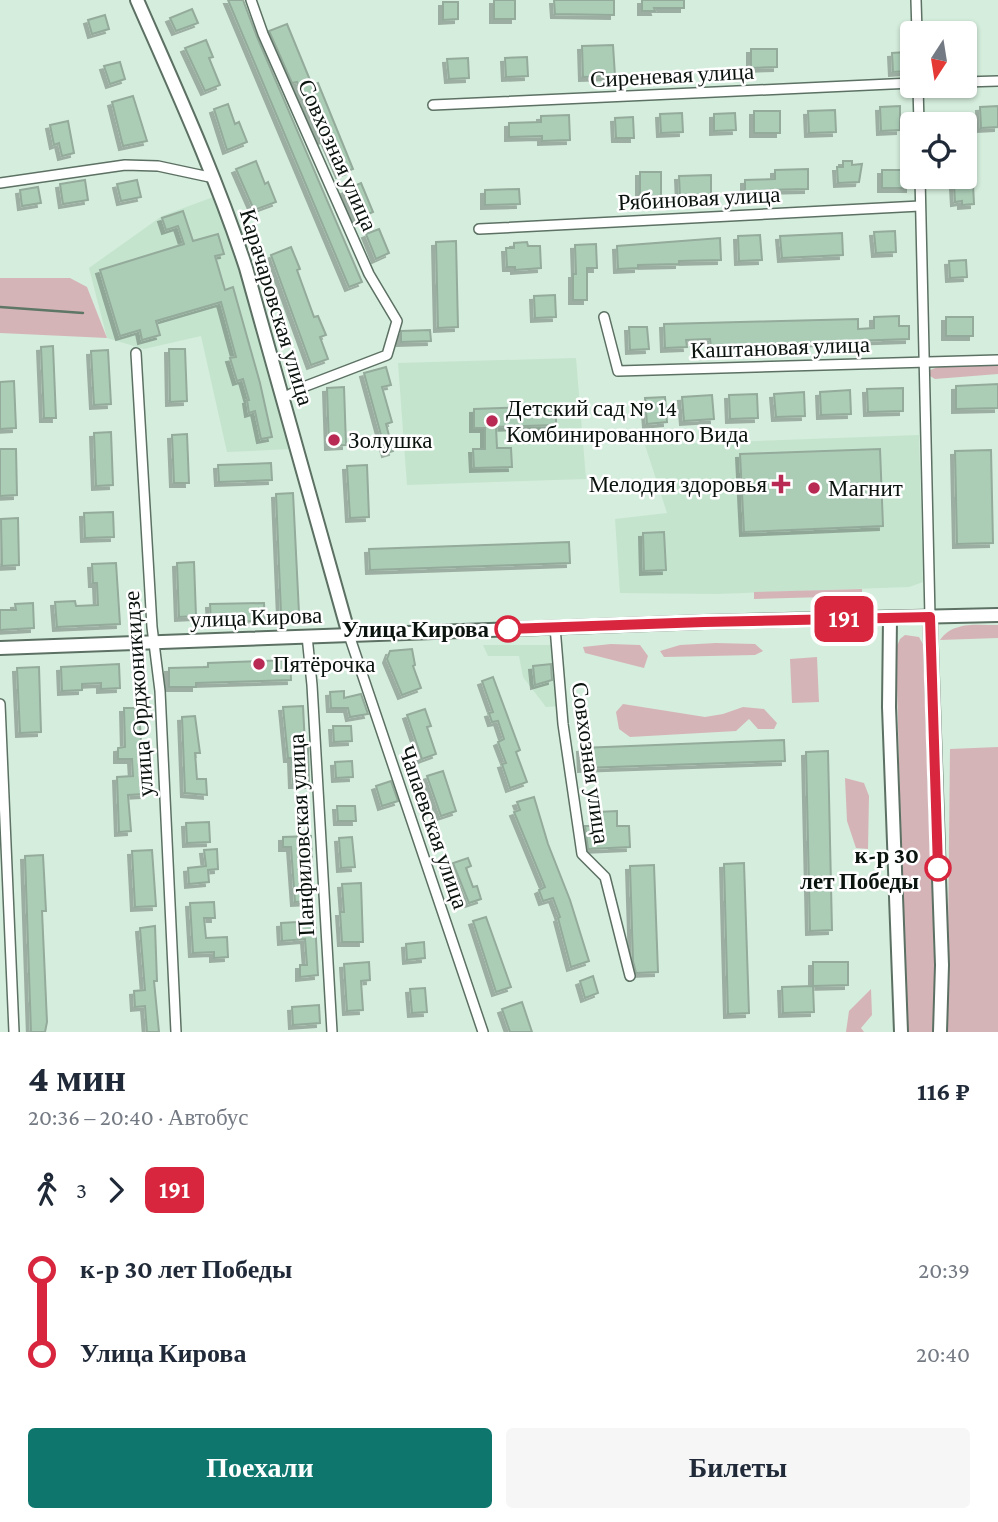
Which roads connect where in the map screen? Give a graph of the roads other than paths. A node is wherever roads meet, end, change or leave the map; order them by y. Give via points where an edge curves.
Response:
1 (137, 0) edge
2 (251, 0) edge
3 (916, 0) edge
4 (917, 21) edge
5 (998, 81) edge
6 (977, 82) edge
7 (900, 84) edge
8 (433, 105) dead end
9 (215, 178) junction
10 (0, 183) edge
11 (920, 189) edge
12 (920, 206) junction
13 (479, 229) dead end
14 (604, 317) dead end
15 (136, 353) dead end
16 (998, 360) edge
17 (925, 363) junction
18 (282, 398) junction
19 (998, 615) edge
20 (930, 617) junction
21 (890, 618) junction
22 (555, 627) junction
23 (349, 635) junction
24 (307, 636) junction
25 (154, 642) junction
26 (0, 648) edge
27 (0, 704) edge
28 (630, 976) dead end
29 (14, 1032) edge
30 (176, 1032) edge
31 (332, 1032) edge
32 (483, 1032) edge
33 (901, 1032) edge
34 (940, 1032) edge

1 - 9 street, Карачаровская улица
2 - 18 street, Совхозная улица via 369,274 397,321 387,355
3 - 4 street
5 - 6 street
7 - 8 street, Сиреневая улица
9 - 10 street via 158,166 125,165
9 - 18 street, Карачаровская улица
11 - 12 street
12 - 13 street, Рябиновая улица
12 - 17 street
14 - 17 street, Каштановая улица via 618,371
15 - 25 street, улица Орджоникидзе
16 - 17 street, Каштановая улица
17 - 20 street
18 - 23 street, Карачаровская улица
19 - 20 street, улица Кирова
20 - 21 street, улица Кирова
20 - 34 street via 942,965
21 - 22 street, улица Кирова
21 - 33 street
22 - 23 street, улица Кирова
22 - 28 street, Совхозная улица via 582,854 606,877
23 - 24 street, улица Кирова
23 - 32 street, Чапаевская улица
24 - 25 street, улица Кирова
24 - 31 street, Панфиловская улица
25 - 26 street, улица Кирова
25 - 30 street, улица Орджоникидзе
27 - 29 street

